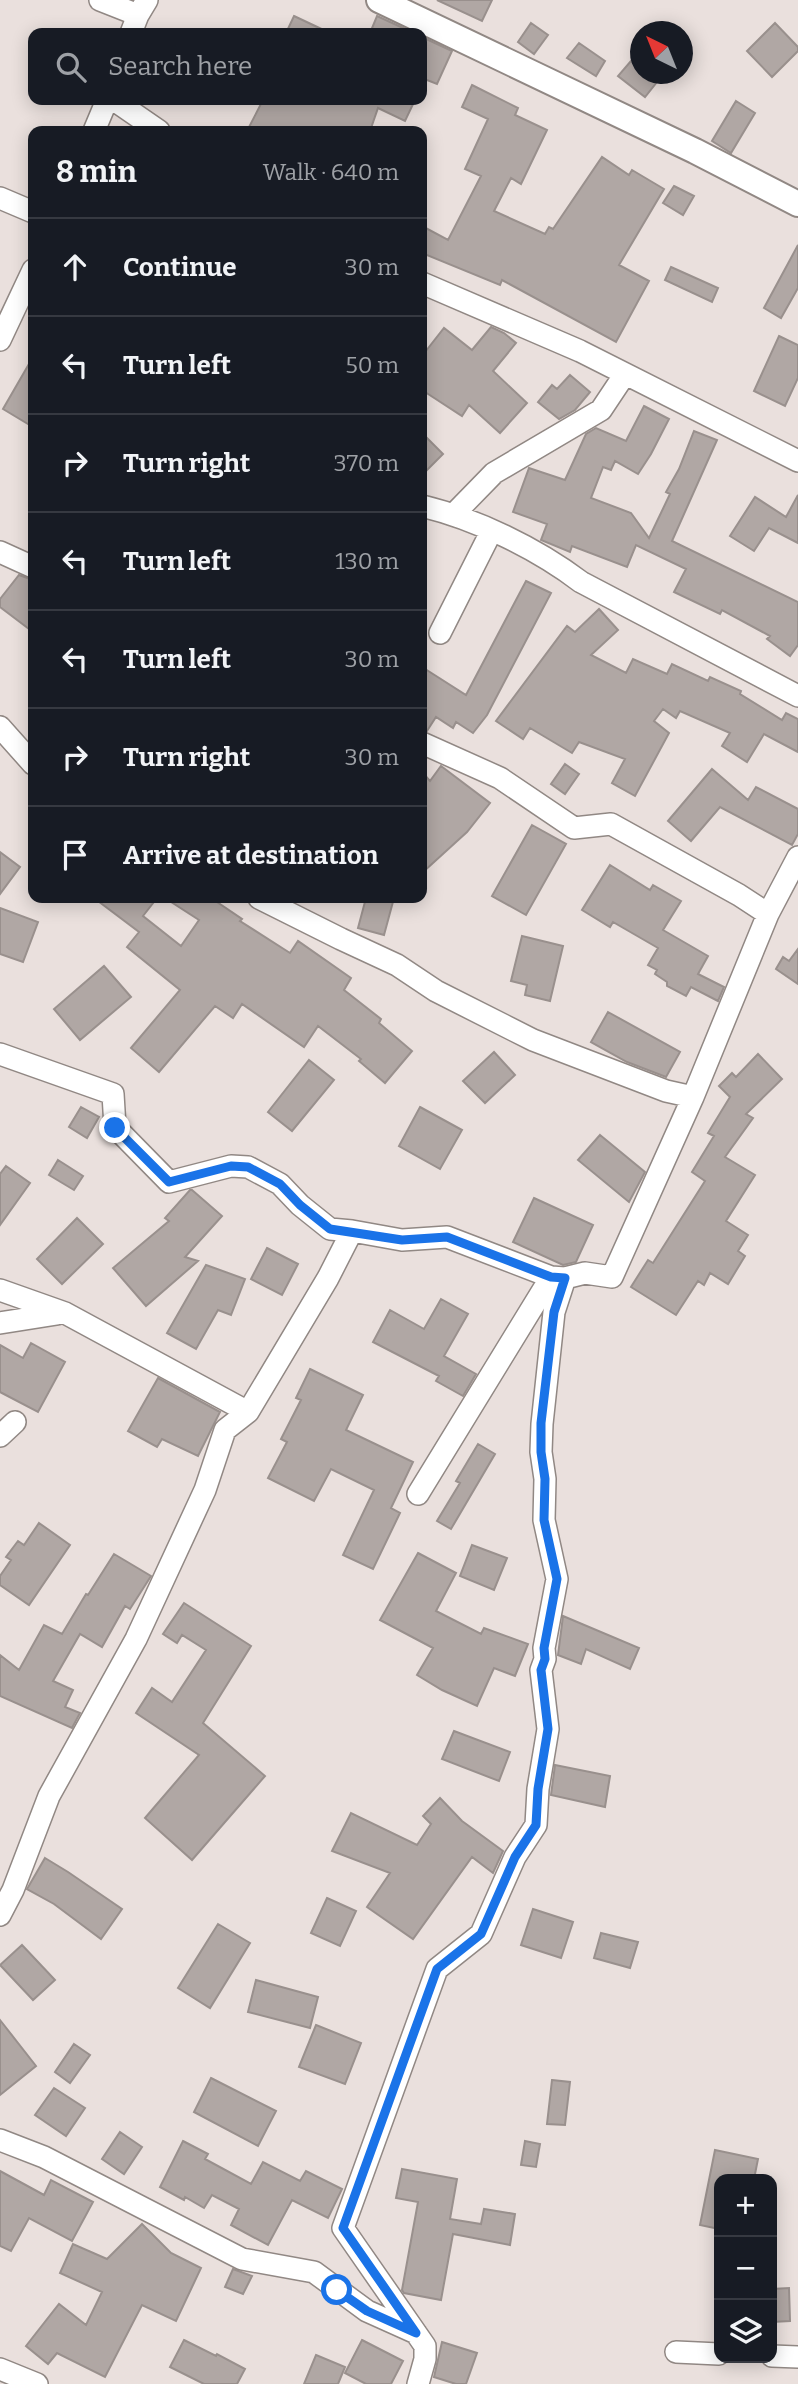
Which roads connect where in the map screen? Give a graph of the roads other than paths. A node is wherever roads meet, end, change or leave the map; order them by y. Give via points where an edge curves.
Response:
1 (100, 0) edge
2 (379, 0) edge
3 (139, 16) edge
4 (105, 105) edge
5 (121, 105) edge
6 (96, 126) edge
7 (152, 126) edge
8 (0, 198) edge
9 (798, 204) edge
10 (28, 210) edge
11 (28, 281) edge
12 (427, 285) edge
13 (0, 340) edge
14 (625, 374) junction
15 (798, 461) edge
16 (427, 507) edge
17 (454, 514) junction
18 (491, 532) junction
19 (0, 551) edge
20 (28, 565) edge
21 (440, 634) dead end
22 (798, 696) edge
23 (0, 727) edge
24 (427, 745) edge
25 (28, 758) edge
26 (798, 857) edge
27 (269, 903) edge
28 (768, 914) junction
29 (0, 1054) edge
30 (693, 1097) junction
31 (352, 1231) junction
32 (558, 1277) junction
33 (0, 1290) edge
34 (65, 1314) junction
35 (0, 1323) edge
36 (248, 1412) junction
37 (418, 1494) dead end
38 (7, 1893) edge
39 (0, 1915) edge
40 (0, 2140) edge
41 (416, 2333) junction
42 (676, 2352) dead end
43 (714, 2354) edge
44 (777, 2356) edge
45 (798, 2357) edge
46 (0, 2368) edge
47 (37, 2384) edge
48 (418, 2384) edge

1 - 3 street
2 - 9 street
4 - 6 street
5 - 7 street
8 - 10 street
11 - 13 street
12 - 14 street
14 - 15 street
14 - 17 street via 601,410 494,473
16 - 17 street
17 - 18 street
18 - 21 street
18 - 22 street via 555,562 581,582
19 - 20 street
23 - 25 street
24 - 28 street via 500,778 574,828 611,824
26 - 28 street
27 - 30 street via 397,965 436,991 533,1040
28 - 30 street
29 - 31 street via 113,1094 115,1128 169,1182 231,1166 248,1167 280,1184 330,1229
30 - 32 street via 612,1277 585,1273
31 - 32 street via 402,1240 447,1237
31 - 36 street
32 - 37 street
32 - 41 street via 541,1423 544,1520 557,1579 541,1670 548,1729 536,1825 515,1857 481,1934 437,1969 343,2228
33 - 34 street
34 - 35 street
34 - 36 street
36 - 38 street via 225,1430 205,1490 142,1627 49,1796
38 - 39 street
40 - 41 street via 44,2157 242,2259 314,2272 367,2311
41 - 48 street via 425,2346
42 - 43 street
44 - 45 street
46 - 47 street

